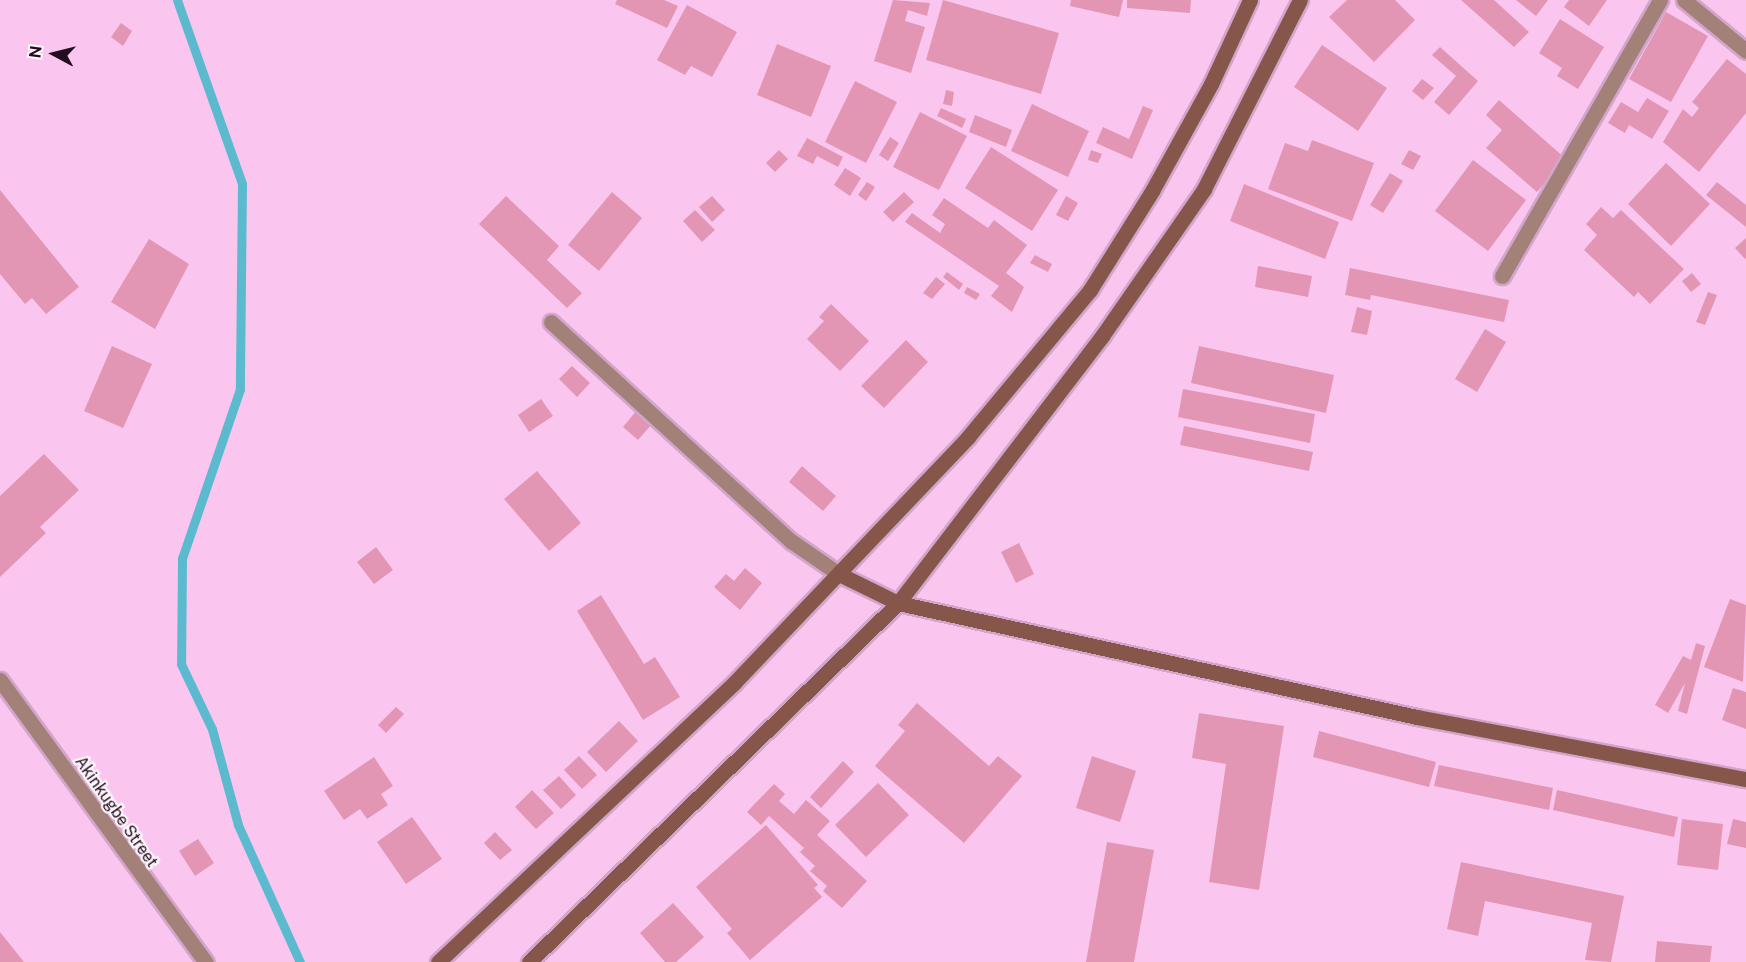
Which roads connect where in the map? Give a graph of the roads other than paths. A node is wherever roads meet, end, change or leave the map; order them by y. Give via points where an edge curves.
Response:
1 (1250, 0) edge
2 (1300, 0) edge
3 (1660, 0) edge
4 (1684, 0) edge
5 (1746, 51) edge
6 (1502, 276) dead end
7 (551, 322) dead end
8 (839, 574) junction
9 (898, 603) junction
10 (0, 680) edge
11 (1746, 779) edge
12 (206, 962) edge
13 (438, 962) edge
14 (529, 962) edge

1 - 8 main road via 1163,172 1090,290 968,437
2 - 9 main road via 1204,189 1102,336
3 - 6 street
4 - 5 street
7 - 8 street via 791,541
8 - 9 main road
8 - 13 main road via 734,683
9 - 11 main road via 1417,717
9 - 14 main road
10 - 12 street, Akinkugbe Street

